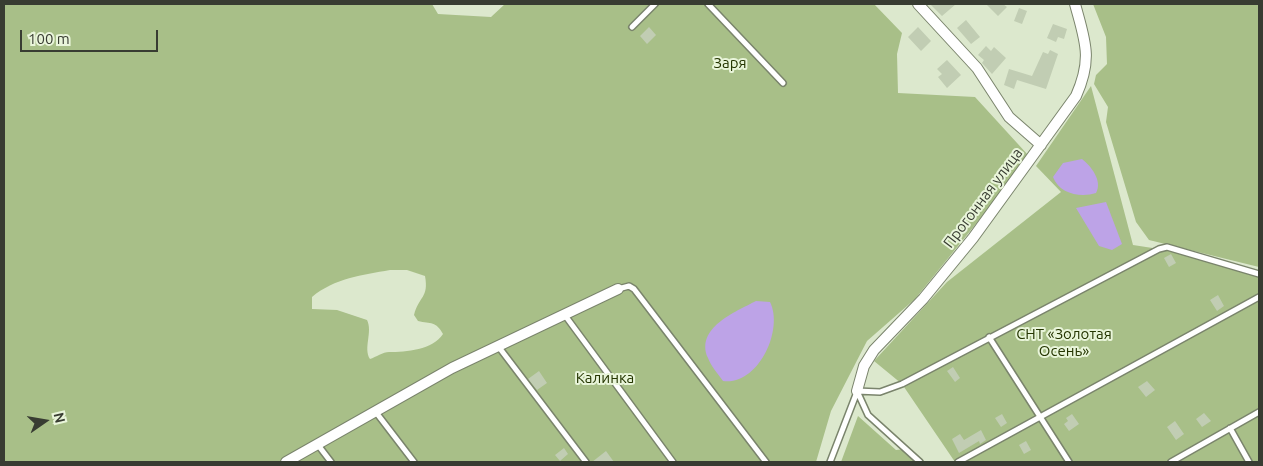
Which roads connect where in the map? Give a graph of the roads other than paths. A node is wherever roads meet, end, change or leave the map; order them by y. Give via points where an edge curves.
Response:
1 (655, 4) edge
2 (708, 4) edge
3 (918, 4) edge
4 (1076, 4) edge
5 (632, 27) dead end
6 (783, 83) dead end
7 (1041, 145) junction
8 (1259, 274) edge
9 (618, 288) joint
10 (1259, 297) edge
11 (564, 314) junction
12 (989, 336) junction
13 (498, 346) junction
14 (857, 391) junction
15 (375, 411) junction
16 (1259, 412) edge
17 (1042, 417) junction
18 (1230, 428) junction
19 (317, 444) junction
20 (286, 462) edge
21 (331, 462) edge
22 (414, 462) edge
23 (586, 462) edge
24 (673, 462) edge
25 (766, 462) edge
26 (830, 462) edge
27 (920, 462) edge
28 (958, 462) edge
29 (1070, 462) edge
30 (1171, 462) edge
31 (1248, 462) edge

1 - 5 lane
2 - 6 lane
3 - 7 street via 977,68 1009,117
4 - 7 street, Прогонная улица via 1087,53 1086,69 1076,96
7 - 14 street, Прогонная улица via 973,238 923,299 874,350 864,366
8 - 12 lane via 1167,247
9 - 11 street
9 - 25 lane via 628,286 634,289
10 - 17 lane
11 - 13 street
11 - 24 lane
12 - 14 lane via 902,384 880,392
12 - 17 lane
13 - 15 street
13 - 23 lane
14 - 26 lane
14 - 27 lane via 868,415
15 - 19 street
15 - 22 lane
16 - 18 lane
17 - 28 lane
17 - 29 lane
18 - 30 lane
18 - 31 lane
19 - 20 street
19 - 21 lane

